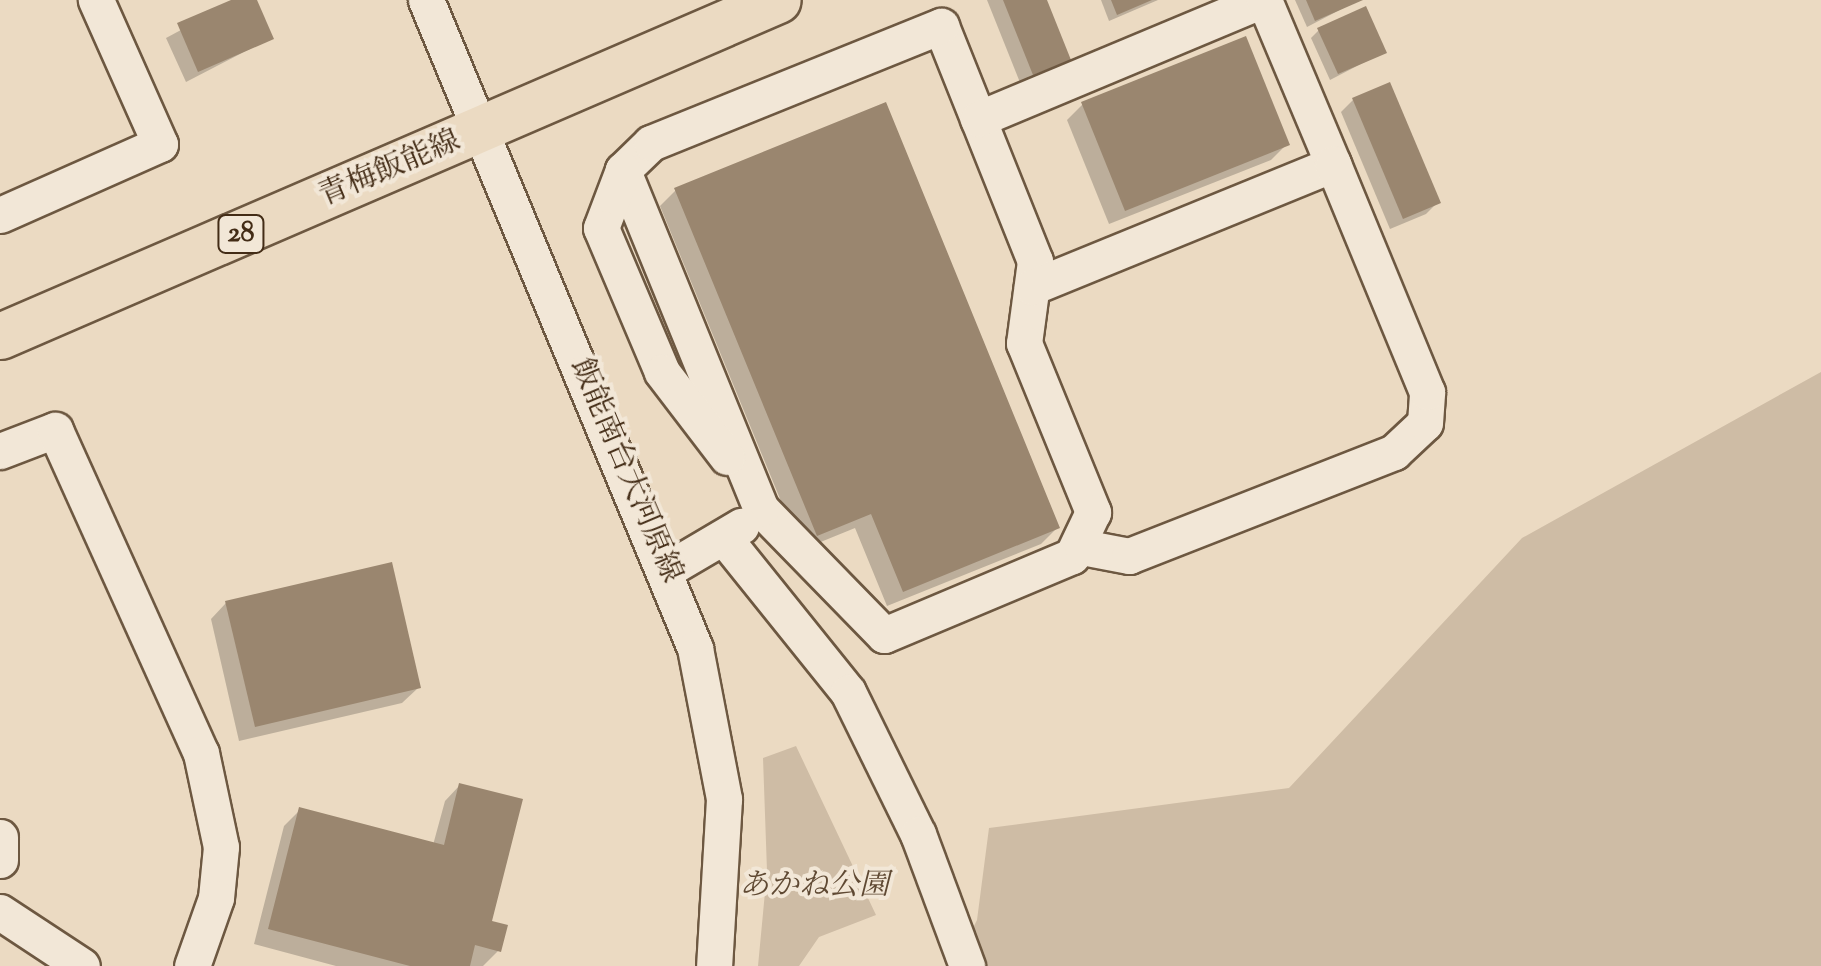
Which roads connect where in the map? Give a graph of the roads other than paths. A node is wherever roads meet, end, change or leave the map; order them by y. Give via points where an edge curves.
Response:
1 (96, 0) edge
2 (426, 0) edge
3 (778, 0) edge
4 (1264, 0) edge
5 (978, 119) junction
6 (482, 131) junction
7 (1333, 164) junction
8 (0, 215) edge
9 (1032, 286) junction
10 (0, 336) edge
11 (0, 451) edge
12 (758, 501) junction
13 (725, 539) junction
14 (1082, 546) junction
15 (668, 569) junction
16 (0, 837) edge
17 (0, 860) edge
18 (0, 912) edge
19 (82, 966) edge
20 (192, 966) edge
21 (714, 966) edge
22 (967, 966) edge

1 - 8 street via 160,144
2 - 6 street, 飯能南台大河原線
3 - 6 main road, 青梅飯能線 / 28
4 - 5 street
4 - 7 street
5 - 9 street via 1036,261
5 - 12 street via 940,26 651,143 623,170
6 - 10 main road, 青梅飯能線 / 28
6 - 15 street, 飯能南台大河原線
7 - 9 street
7 - 14 street via 1427,392 1425,423 1394,452 1129,556
9 - 14 street via 1024,343 1093,512
11 - 20 street via 55,430 201,753 221,847 216,898
12 - 13 street
12 - 14 street via 884,635
13 - 15 street
13 - 22 street via 841,681 918,834
15 - 21 street, 飯能南台大河原線 via 714,712 725,860
16 - 17 street
18 - 19 street

